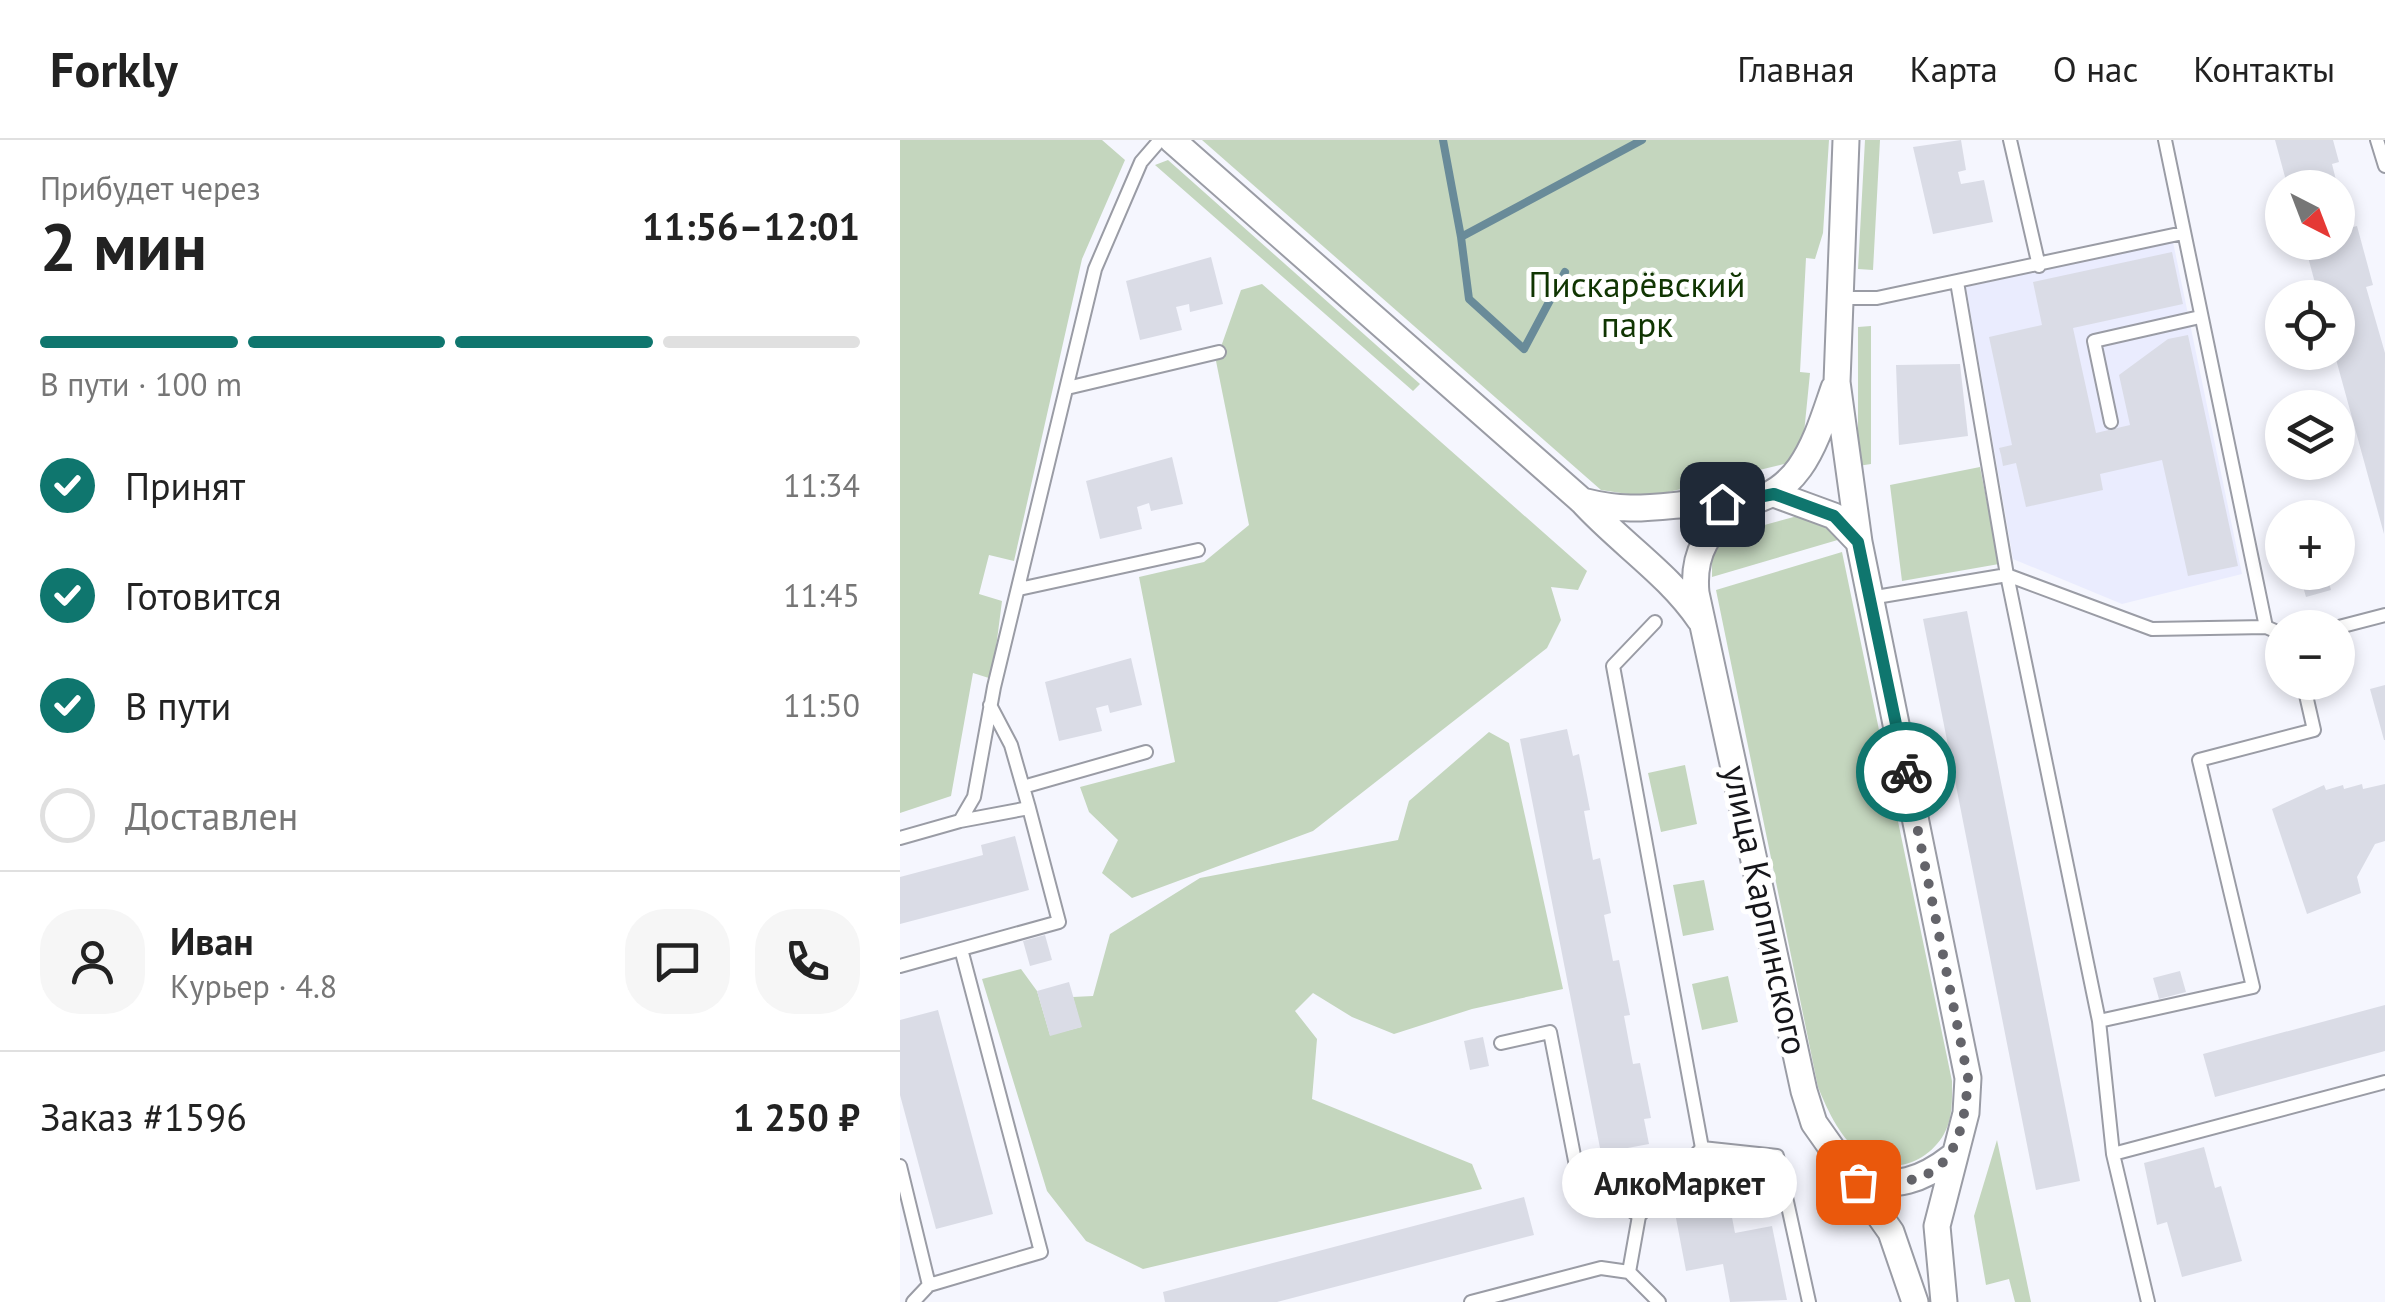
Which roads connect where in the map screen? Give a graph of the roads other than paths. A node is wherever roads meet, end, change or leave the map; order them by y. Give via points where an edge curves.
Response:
1 (1160, 140) edge
2 (1172, 140) edge
3 (1846, 140) edge
4 (2010, 140) edge
5 (2165, 140) edge
6 (2377, 140) edge
7 (2385, 166) edge
8 (2182, 233) junction
9 (2039, 266) junction
10 (1956, 282) junction
11 (1839, 298) junction
12 (2200, 317) junction
13 (1219, 352) dead end
14 (1837, 382) junction
15 (1068, 388) junction
16 (2111, 422) dead end
17 (1774, 494) junction
18 (1582, 501) junction
19 (1740, 504) junction
20 (1858, 542) junction
21 (1198, 550) dead end
22 (2006, 575) junction
23 (1018, 589) junction
24 (1870, 598) junction
25 (2385, 615) edge
26 (1655, 622) dead end
27 (2265, 622) edge
28 (2355, 623) edge
29 (1702, 624) junction
30 (2265, 627) edge
31 (2306, 700) edge
32 (990, 705) junction
33 (1146, 752) dead end
34 (1023, 786) junction
35 (1029, 808) junction
36 (960, 821) junction
37 (900, 838) edge
38 (961, 949) junction
39 (900, 966) edge
40 (2099, 1021) junction
41 (1501, 1043) dead end
42 (2385, 1082) edge
43 (1702, 1148) junction
44 (2113, 1154) junction
45 (1952, 1157) junction
46 (900, 1166) edge
47 (1858, 1182) junction
48 (1639, 1216) junction
49 (1629, 1272) junction
50 (929, 1285) junction
51 (1910, 1301) edge
52 (913, 1302) edge
53 (1471, 1302) edge
54 (1660, 1302) edge
55 (1809, 1302) edge
56 (1944, 1302) edge
57 (2148, 1302) edge

1 - 15 lane via 1141,162 1095,269
2 - 18 street, улица Карпинского
3 - 11 street
4 - 9 lane
5 - 8 lane
6 - 7 lane
8 - 9 lane
8 - 12 lane
9 - 10 lane
10 - 11 lane via 1877,298
10 - 22 lane
11 - 14 street
12 - 16 lane via 2094,341
12 - 27 lane
13 - 15 lane
14 - 17 street via 1810,455
14 - 20 street
15 - 23 lane
17 - 19 street
17 - 20 street via 1834,516
18 - 19 street via 1648,512
18 - 29 street, улица Карпинского via 1685,598
19 - 29 street, улица Карпинского via 1703,540 1696,560
20 - 24 street
21 - 23 lane
22 - 24 lane
22 - 30 lane via 2152,629
22 - 40 lane
23 - 32 lane
24 - 45 street via 1968,1078 1966,1114
25 - 28 lane
26 - 43 lane via 1613,666
29 - 47 street, улица Карпинского via 1804,1091 1814,1123
31 - 40 lane via 2314,730 2199,760 2253,987
32 - 34 lane
32 - 36 lane via 974,798
33 - 34 lane
34 - 35 lane
35 - 36 lane
35 - 38 lane via 1060,922
36 - 37 lane
38 - 39 lane
38 - 50 lane via 1041,1252
40 - 44 lane
41 - 48 lane via 1550,1032 1577,1172
42 - 44 lane
43 - 48 lane
43 - 55 lane via 1778,1156
44 - 57 lane
45 - 47 street via 1908,1184
45 - 56 street via 1937,1226
46 - 50 lane
47 - 51 street, улица Карпинского via 1891,1232
48 - 49 lane
49 - 53 lane via 1601,1268
49 - 54 lane
50 - 52 lane

